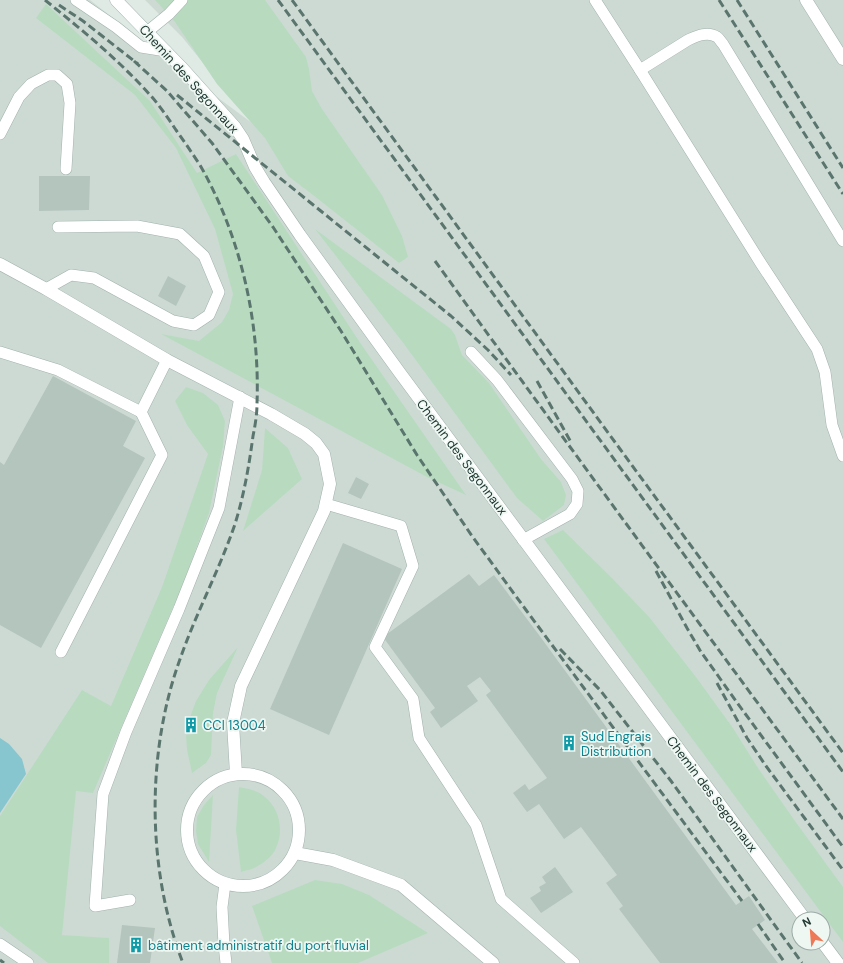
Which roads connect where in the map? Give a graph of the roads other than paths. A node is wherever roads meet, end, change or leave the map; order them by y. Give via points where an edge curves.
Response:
1 (76, 0) edge
2 (116, 0) edge
3 (182, 0) edge
4 (595, 0) edge
5 (806, 0) edge
6 (147, 32) junction
7 (166, 51) junction
8 (843, 59) edge
9 (640, 70) junction
10 (0, 134) edge
11 (66, 169) dead end
12 (58, 226) dead end
13 (843, 241) edge
14 (0, 264) edge
15 (46, 289) junction
16 (0, 352) edge
17 (471, 352) dead end
18 (167, 360) junction
19 (240, 397) junction
20 (141, 412) junction
21 (843, 456) edge
22 (326, 504) junction
23 (523, 540) junction
24 (61, 652) dead end
25 (236, 774) junction
26 (295, 853) junction
27 (225, 884) junction
28 (130, 900) dead end
29 (799, 911) edge
30 (0, 944) edge
31 (829, 951) edge
32 (28, 963) edge
33 (226, 963) edge
34 (493, 963) edge
35 (574, 963) edge
36 (838, 963) edge

1 - 7 lane via 142,46
2 - 6 street, Chemin des Segonnaux
3 - 6 lane
4 - 9 lane
5 - 8 street
6 - 7 street, Chemin des Segonnaux
7 - 23 street, Chemin des Segonnaux via 235,127 264,182 300,235
9 - 13 lane via 696,36 710,34 717,37
9 - 21 lane via 817,349 825,372 832,425
10 - 11 lane via 19,97 31,84 48,75 57,75 67,84 70,103
12 - 15 lane via 137,226 180,234 204,256 219,292 209,315 194,325 173,321 94,278 71,275
14 - 15 street
15 - 18 street
16 - 20 lane via 58,370
17 - 23 lane via 497,380 572,478 578,490 578,504 570,514
18 - 19 street
18 - 20 lane
19 - 22 street via 272,414 316,443 324,454 330,484
19 - 28 lane via 219,508 180,609 102,794 95,906
20 - 24 lane via 162,455
22 - 25 street via 241,686 232,723
22 - 35 lane via 401,526 413,566 375,647 413,699 419,738 476,825 501,899
23 - 29 street, Chemin des Segonnaux
25 - 26 street via 253,774 269,780 283,790 293,803 299,819 300,836
25 - 27 street via 219,779 204,789 193,803 187,822 187,842 194,860 207,875
26 - 27 street via 286,867 274,878 258,885 242,887
26 - 34 street via 333,860 401,885
27 - 33 lane via 222,907
30 - 32 lane
31 - 36 street

